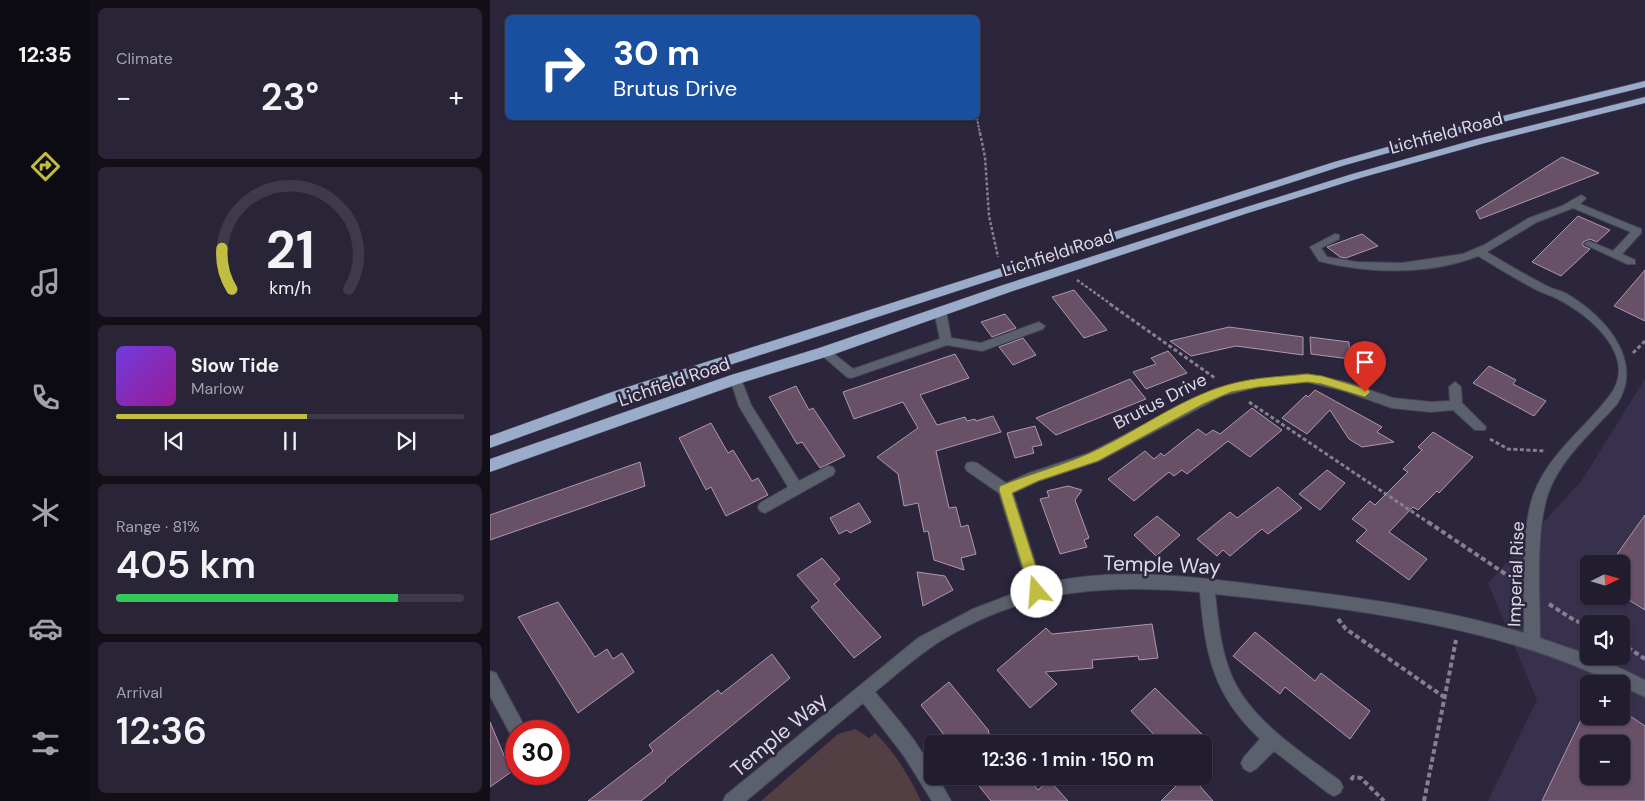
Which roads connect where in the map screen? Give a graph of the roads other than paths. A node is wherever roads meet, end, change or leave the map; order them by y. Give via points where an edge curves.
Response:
1 (1645, 84) edge
2 (1645, 100) edge
3 (1335, 238) dead end
4 (1589, 244) dead end
5 (1479, 252) junction
6 (1614, 255) junction
7 (1631, 262) dead end
8 (940, 311) junction
9 (1039, 326) dead end
10 (946, 340) junction
11 (824, 352) junction
12 (736, 379) junction
13 (1455, 387) dead end
14 (1456, 405) junction
15 (1480, 427) road end
16 (490, 442) edge
17 (490, 466) edge
18 (972, 467) dead end
19 (828, 471) dead end
20 (796, 488) junction
21 (1005, 490) junction
22 (765, 507) dead end
23 (1207, 586) junction
24 (1037, 592) junction
25 (1532, 644) junction
26 (490, 679) edge
27 (1645, 689) edge
28 (864, 691) junction
29 (512, 720) edge
30 (1273, 740) junction
31 (1250, 763) dead end
32 (1334, 787) road end
33 (732, 801) edge
34 (942, 801) edge

1 - 16 highway, Lichfield Road via 1338,164 617,396
2 - 8 highway, Lichfield Road via 1481,140 1356,176
3 - 5 street via 1315,247 1323,259 1364,265 1400,265 1444,262
4 - 6 street
5 - 6 street via 1523,225 1577,202 1637,232
5 - 25 street, Imperial Rise via 1579,306 1604,326 1623,354 1626,370 1621,390 1567,451 1545,483 1534,528
6 - 7 street
8 - 10 street
8 - 11 highway, Lichfield Road
9 - 10 street via 982,347
10 - 11 street via 851,374
11 - 12 highway, Lichfield Road
12 - 17 highway, Lichfield Road
12 - 20 street via 745,406
13 - 14 street
14 - 15 street
14 - 21 street, Brutus Drive via 1431,407 1392,403 1346,386 1307,378 1258,382 1229,388 1094,457
18 - 21 street
19 - 20 street
20 - 22 street
21 - 24 street
23 - 24 street, Temple Way via 1128,581
23 - 25 street, Temple Way via 1334,602 1460,625
23 - 30 street via 1217,658 1225,682
24 - 28 street, Temple Way via 946,630 911,652
25 - 27 street, Temple Way via 1594,665
26 - 29 street
28 - 33 street, Temple Way
28 - 34 street via 910,750
30 - 31 street
30 - 32 street

